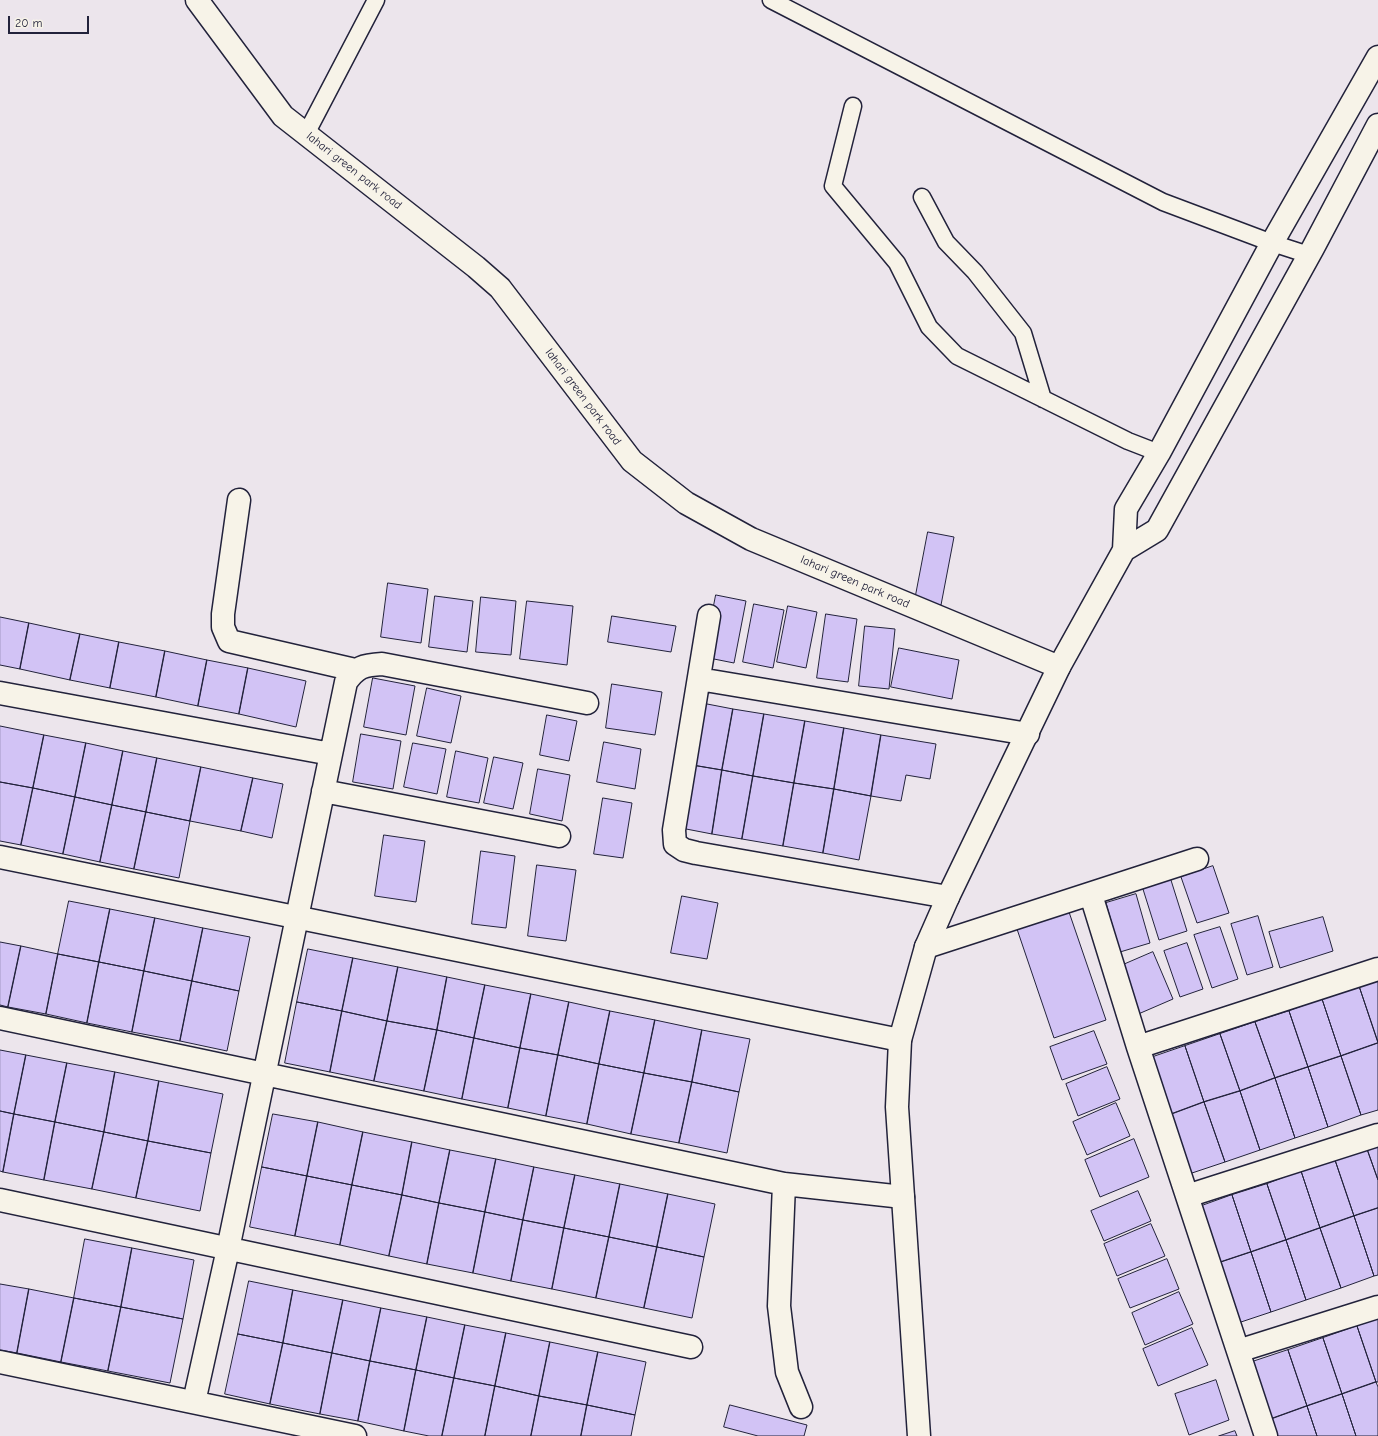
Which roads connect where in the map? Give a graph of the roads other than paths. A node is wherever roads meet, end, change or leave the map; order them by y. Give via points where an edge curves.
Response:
1 (198, 0) edge
2 (376, 0) edge
3 (771, 0) edge
4 (1378, 57) edge
5 (853, 106) dead end
6 (1378, 125) edge
7 (306, 134) junction
8 (922, 197) dead end
9 (1272, 243) junction
10 (1309, 255) junction
11 (1043, 399) junction
12 (1159, 453) junction
13 (239, 500) dead end
14 (1124, 550) junction
15 (709, 616) dead end
16 (1060, 667) junction
17 (355, 670) junction
18 (699, 679) junction
19 (0, 693) edge
20 (587, 702) dead end
21 (1028, 734) junction
22 (331, 754) junction
23 (323, 791) junction
24 (559, 836) dead end
25 (0, 857) edge
26 (1198, 859) dead end
27 (1091, 895) junction
28 (948, 897) junction
29 (297, 916) junction
30 (926, 947) junction
31 (1378, 969) edge
32 (0, 1018) edge
33 (900, 1040) junction
34 (1138, 1047) junction
35 (264, 1074) junction
36 (1378, 1135) edge
37 (784, 1184) junction
38 (1186, 1196) junction
39 (903, 1197) junction
40 (0, 1200) edge
41 (228, 1249) junction
42 (1378, 1307) edge
43 (691, 1347) dead end
44 (1238, 1351) junction
45 (0, 1362) edge
46 (194, 1402) junction
47 (801, 1406) dead end
48 (355, 1436) edge
49 (919, 1436) edge
50 (1266, 1436) edge

1 - 7 street, lahari green park road via 283,116
2 - 7 lane
3 - 9 lane via 1163,202
4 - 9 street
5 - 11 lane via 833,186 897,263 929,327 957,356
6 - 10 street
7 - 16 street, lahari green park road via 500,288 632,461 686,503 751,539
8 - 11 lane via 946,242 975,272 1023,333
9 - 10 lane
9 - 12 street
10 - 14 street via 1157,530
11 - 12 lane via 1128,441
12 - 14 street via 1126,509
13 - 17 street via 223,614 223,627 229,641
14 - 16 street
15 - 18 street
16 - 21 street
17 - 20 street via 368,664 382,664
17 - 22 street via 346,682
18 - 21 street
18 - 28 street via 674,830 675,844 696,853
19 - 22 street
21 - 28 street
22 - 23 street
23 - 24 street
23 - 29 street
25 - 29 street
26 - 27 street
27 - 30 street
27 - 34 street
28 - 30 street
29 - 33 street
29 - 35 street
30 - 33 street
31 - 34 street
32 - 35 street
33 - 39 street via 897,1107
34 - 38 street
35 - 37 street
35 - 41 street
36 - 38 street
37 - 39 street
37 - 47 street via 779,1306 787,1372
38 - 44 street
39 - 49 street
40 - 41 street
41 - 43 street
41 - 46 street
42 - 44 street
44 - 50 street
45 - 46 street
46 - 48 street

